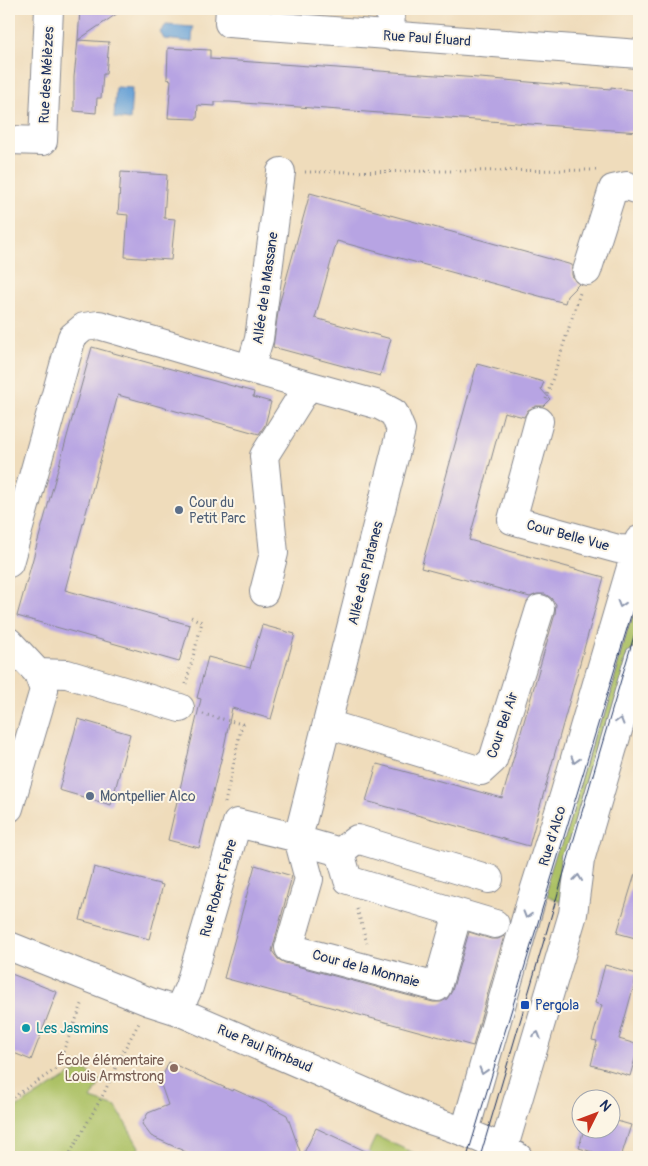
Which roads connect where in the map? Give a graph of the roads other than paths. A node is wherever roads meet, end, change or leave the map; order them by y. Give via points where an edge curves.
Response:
1 (49, 9) edge
2 (230, 9) edge
3 (391, 9) edge
4 (390, 36) junction
5 (639, 54) edge
6 (9, 140) edge
7 (281, 172) road end
8 (639, 190) edge
9 (587, 271) road end
10 (250, 369) junction
11 (308, 386) junction
12 (539, 422) road end
13 (638, 545) edge
14 (9, 564) edge
15 (264, 592) dead end
16 (540, 609) dead end
17 (9, 642) edge
18 (639, 658) edge
19 (38, 673) junction
20 (180, 708) road end
21 (327, 724) junction
22 (9, 808) edge
23 (298, 839) junction
24 (340, 852) junction
25 (489, 879) dead end
26 (308, 880) joint
27 (458, 913) junction
28 (495, 924) dead end
29 (9, 946) edge
30 (178, 1011) junction
31 (464, 1131) junction
32 (508, 1154) edge

1 - 6 street, Rue des Mélèzes via 43,141
2 - 4 street, Rue Paul Éluard via 229,23
3 - 4 street
4 - 5 street, Rue Paul Éluard
7 - 10 street, Allée de la Massane via 259,339
8 - 9 street via 627,186 613,189
10 - 11 street, Allée des Platanes
10 - 14 street via 99,325 84,327 72,337
11 - 15 street via 264,456 274,553
11 - 21 street, Allée des Platanes via 379,405 394,413 401,430
12 - 13 street, Cour Belle Vue via 512,520 618,549
13 -> 31 street, Rue d'Alco
16 - 21 street, Cour Bel Air via 493,760 481,771
17 - 19 street
32 -> 18 street via 573,914 580,860
19 - 20 street via 67,674
19 - 22 street via 44,690
21 - 23 street, Allée des Platanes
23 - 24 street, Rue Robert Fabre
23 - 26 street, Allée des Platanes
23 - 30 street, Rue Robert Fabre via 237,823 189,987
24 - 25 street via 357,840
24 - 27 street via 348,880
26 - 27 street, Cour de la Monnaie via 289,948 437,986
27 - 28 street
29 - 30 street, Rue Paul Rimbaud
30 - 31 street, Rue Paul Rimbaud via 427,1119
31 - 32 street, Rue Paul Rimbaud

